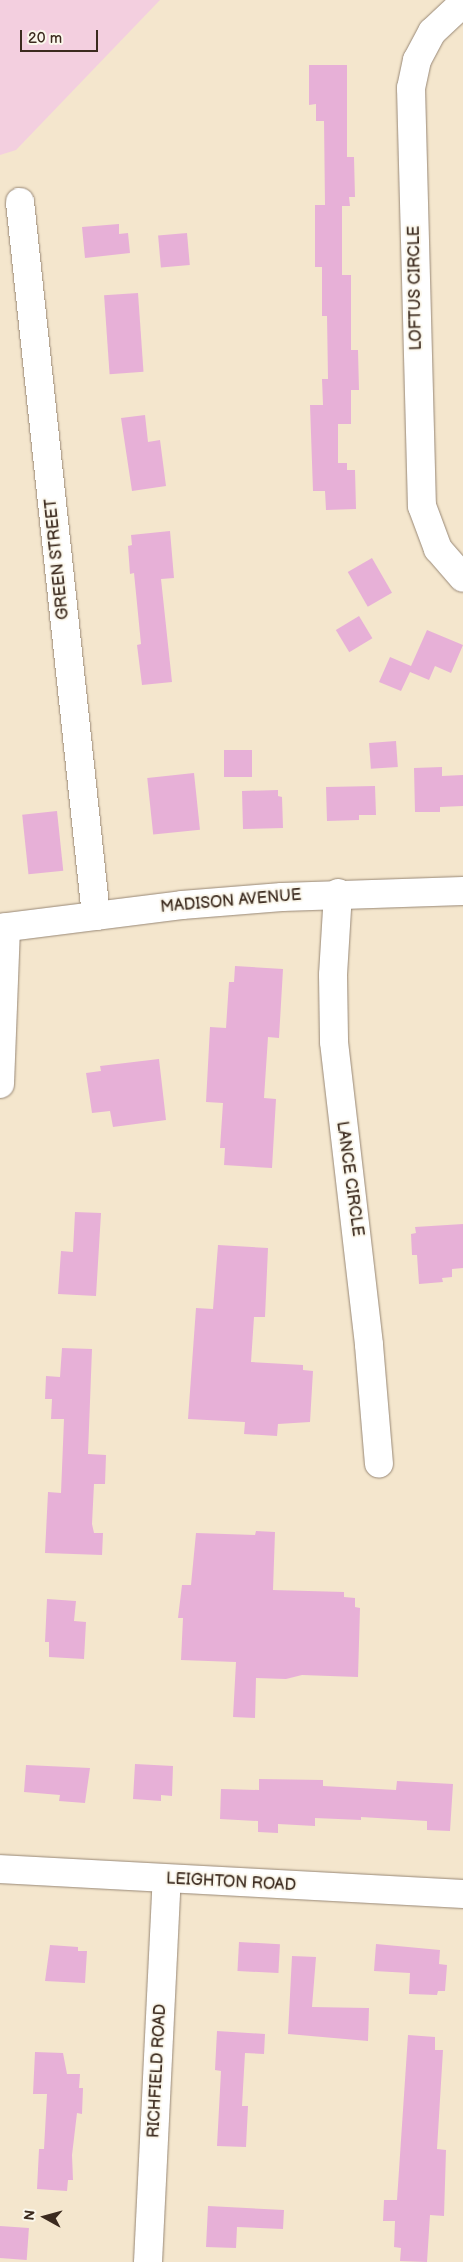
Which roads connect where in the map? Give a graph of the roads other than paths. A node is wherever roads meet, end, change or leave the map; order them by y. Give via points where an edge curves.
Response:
1 (463, 4) edge
2 (20, 202) dead end
3 (463, 578) edge
4 (463, 891) edge
5 (338, 893) junction
6 (96, 916) junction
7 (3, 928) edge
8 (0, 1084) edge
9 (379, 1464) dead end
10 (0, 1869) edge
11 (167, 1880) junction
12 (463, 1894) edge
13 (148, 2262) edge

1 - 3 street, LOFTUS CIRCLE via 432,32 417,60 411,88 422,506 438,549
2 - 6 street, GREEN STREET
4 - 5 street, MADISON AVENUE
5 - 6 street, MADISON AVENUE
5 - 9 street, LANCE CIRCLE via 333,975 334,1042 370,1345
6 - 7 street, MADISON AVENUE
7 - 8 street
10 - 11 street, LEIGHTON ROAD
11 - 12 street, LEIGHTON ROAD
11 - 13 street, RICHFIELD ROAD

